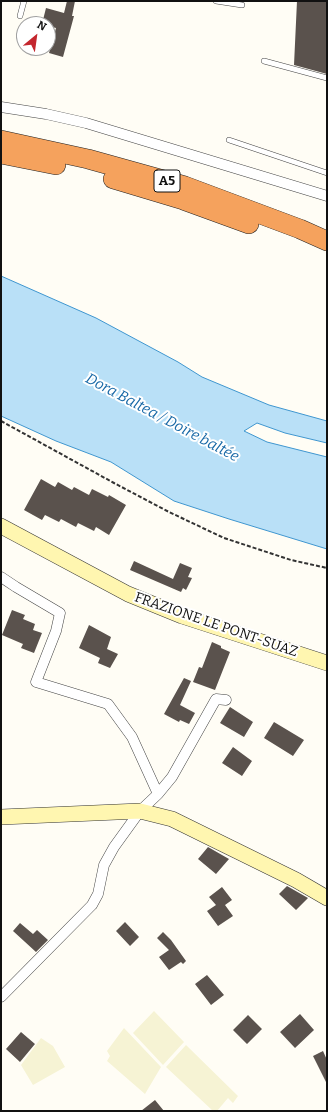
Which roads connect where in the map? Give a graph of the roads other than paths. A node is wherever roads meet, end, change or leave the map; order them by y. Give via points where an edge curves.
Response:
1 (24, 1) edge
2 (216, 1) edge
3 (242, 5) dead end
4 (20, 16) dead end
5 (264, 61) dead end
6 (327, 78) edge
7 (1, 107) edge
8 (1, 140) edge
9 (229, 140) dead end
10 (1, 154) edge
11 (327, 173) edge
12 (327, 196) edge
13 (327, 241) edge
14 (327, 254) edge
15 (1, 526) edge
16 (1, 577) edge
17 (327, 663) edge
18 (226, 700) dead end
19 (158, 794) junction
20 (140, 811) junction
21 (1, 817) edge
22 (327, 898) edge
23 (1, 998) edge

1 - 4 lane
2 - 3 lane
5 - 6 lane
7 - 12 street via 93,125
8 - 13 highway, A5 via 88,159 185,186
9 - 11 lane
10 - 14 highway, A5 via 83,170 183,200 301,242
15 - 17 main road, FRAZIONE LE PONT-SUAZ via 128,594 182,616
16 - 19 street via 60,613 56,631 36,682 108,704 132,737
18 - 19 street via 216,699 172,777
19 - 20 street
20 - 21 main road
20 - 22 main road via 172,819
20 - 23 street via 104,865 98,894 92,906

